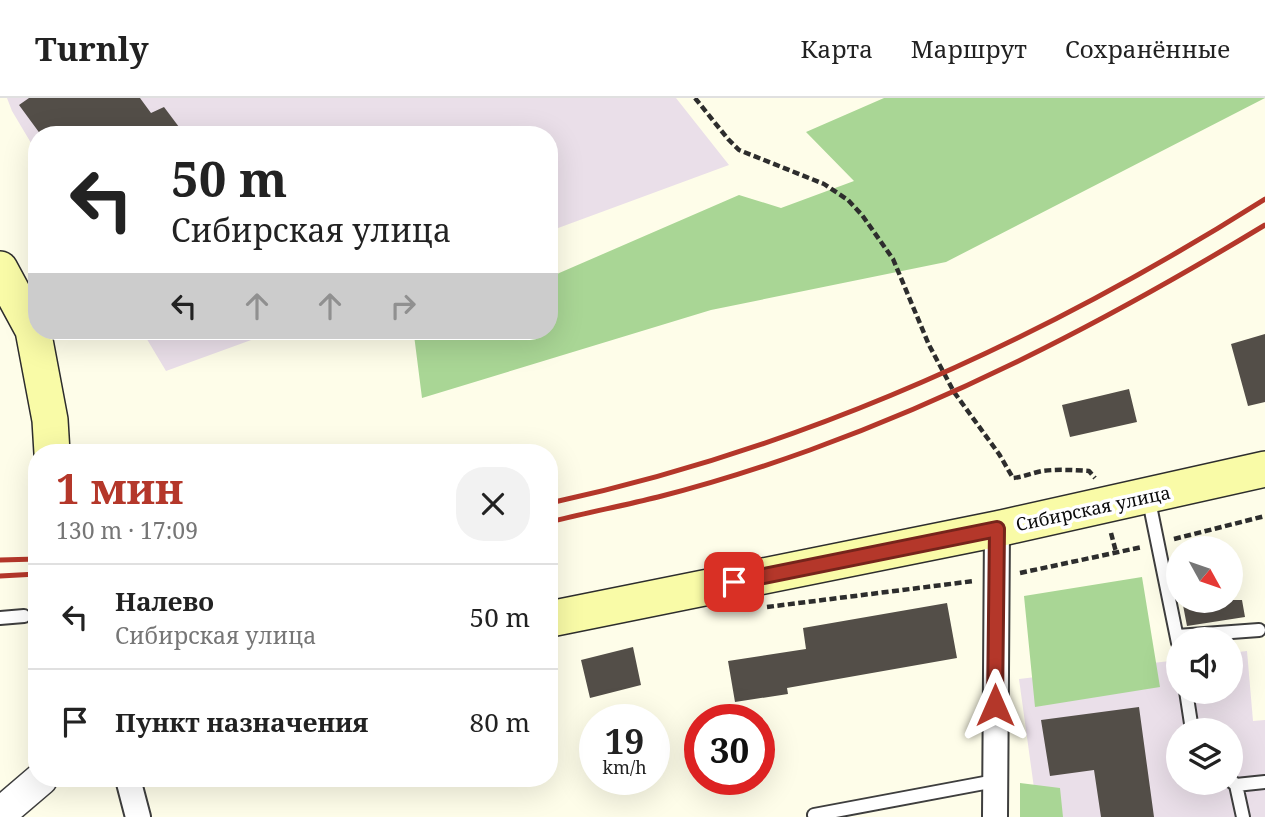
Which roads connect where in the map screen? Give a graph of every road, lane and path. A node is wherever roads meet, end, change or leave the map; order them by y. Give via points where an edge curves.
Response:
1 (695, 98) edge
2 (4, 287) edge
3 (28, 323) edge
4 (35, 340) edge
5 (51, 444) edge
6 (1265, 470) edge
7 (1148, 496) junction
8 (1103, 506) junction
9 (1265, 516) edge
10 (997, 529) junction
11 (1158, 544) junction
12 (1116, 552) junction
13 (996, 578) junction
14 (762, 608) dead end
15 (24, 616) dead end
16 (558, 616) edge
17 (0, 618) edge
18 (1175, 627) edge
19 (1259, 630) dead end
20 (1243, 632) edge
21 (995, 781) junction
22 (1265, 782) edge
23 (1243, 783) edge
24 (32, 787) edge
25 (130, 787) edge
26 (1237, 795) edge
27 (0, 814) edge
28 (814, 815) edge
29 (138, 817) edge
30 (995, 817) edge
31 (1243, 817) edge

1 - 8 path via 739,150 824,184 862,215 893,259 954,392 1013,478 1039,471 1089,471
2 - 3 main road
4 - 5 main road
6 - 7 main road, Сибирская улица
7 - 8 main road, Сибирская улица
7 - 11 lane
8 - 10 main road, Сибирская улица
8 - 12 path
9 - 11 path
10 - 13 street
10 - 16 main road, Сибирская улица
11 - 12 path
11 - 18 lane
12 - 13 path
13 - 14 path
13 - 21 street
15 - 17 lane
19 - 20 lane
21 - 28 lane
21 - 30 street
22 - 23 lane
24 - 27 street
25 - 29 street
26 - 31 lane

